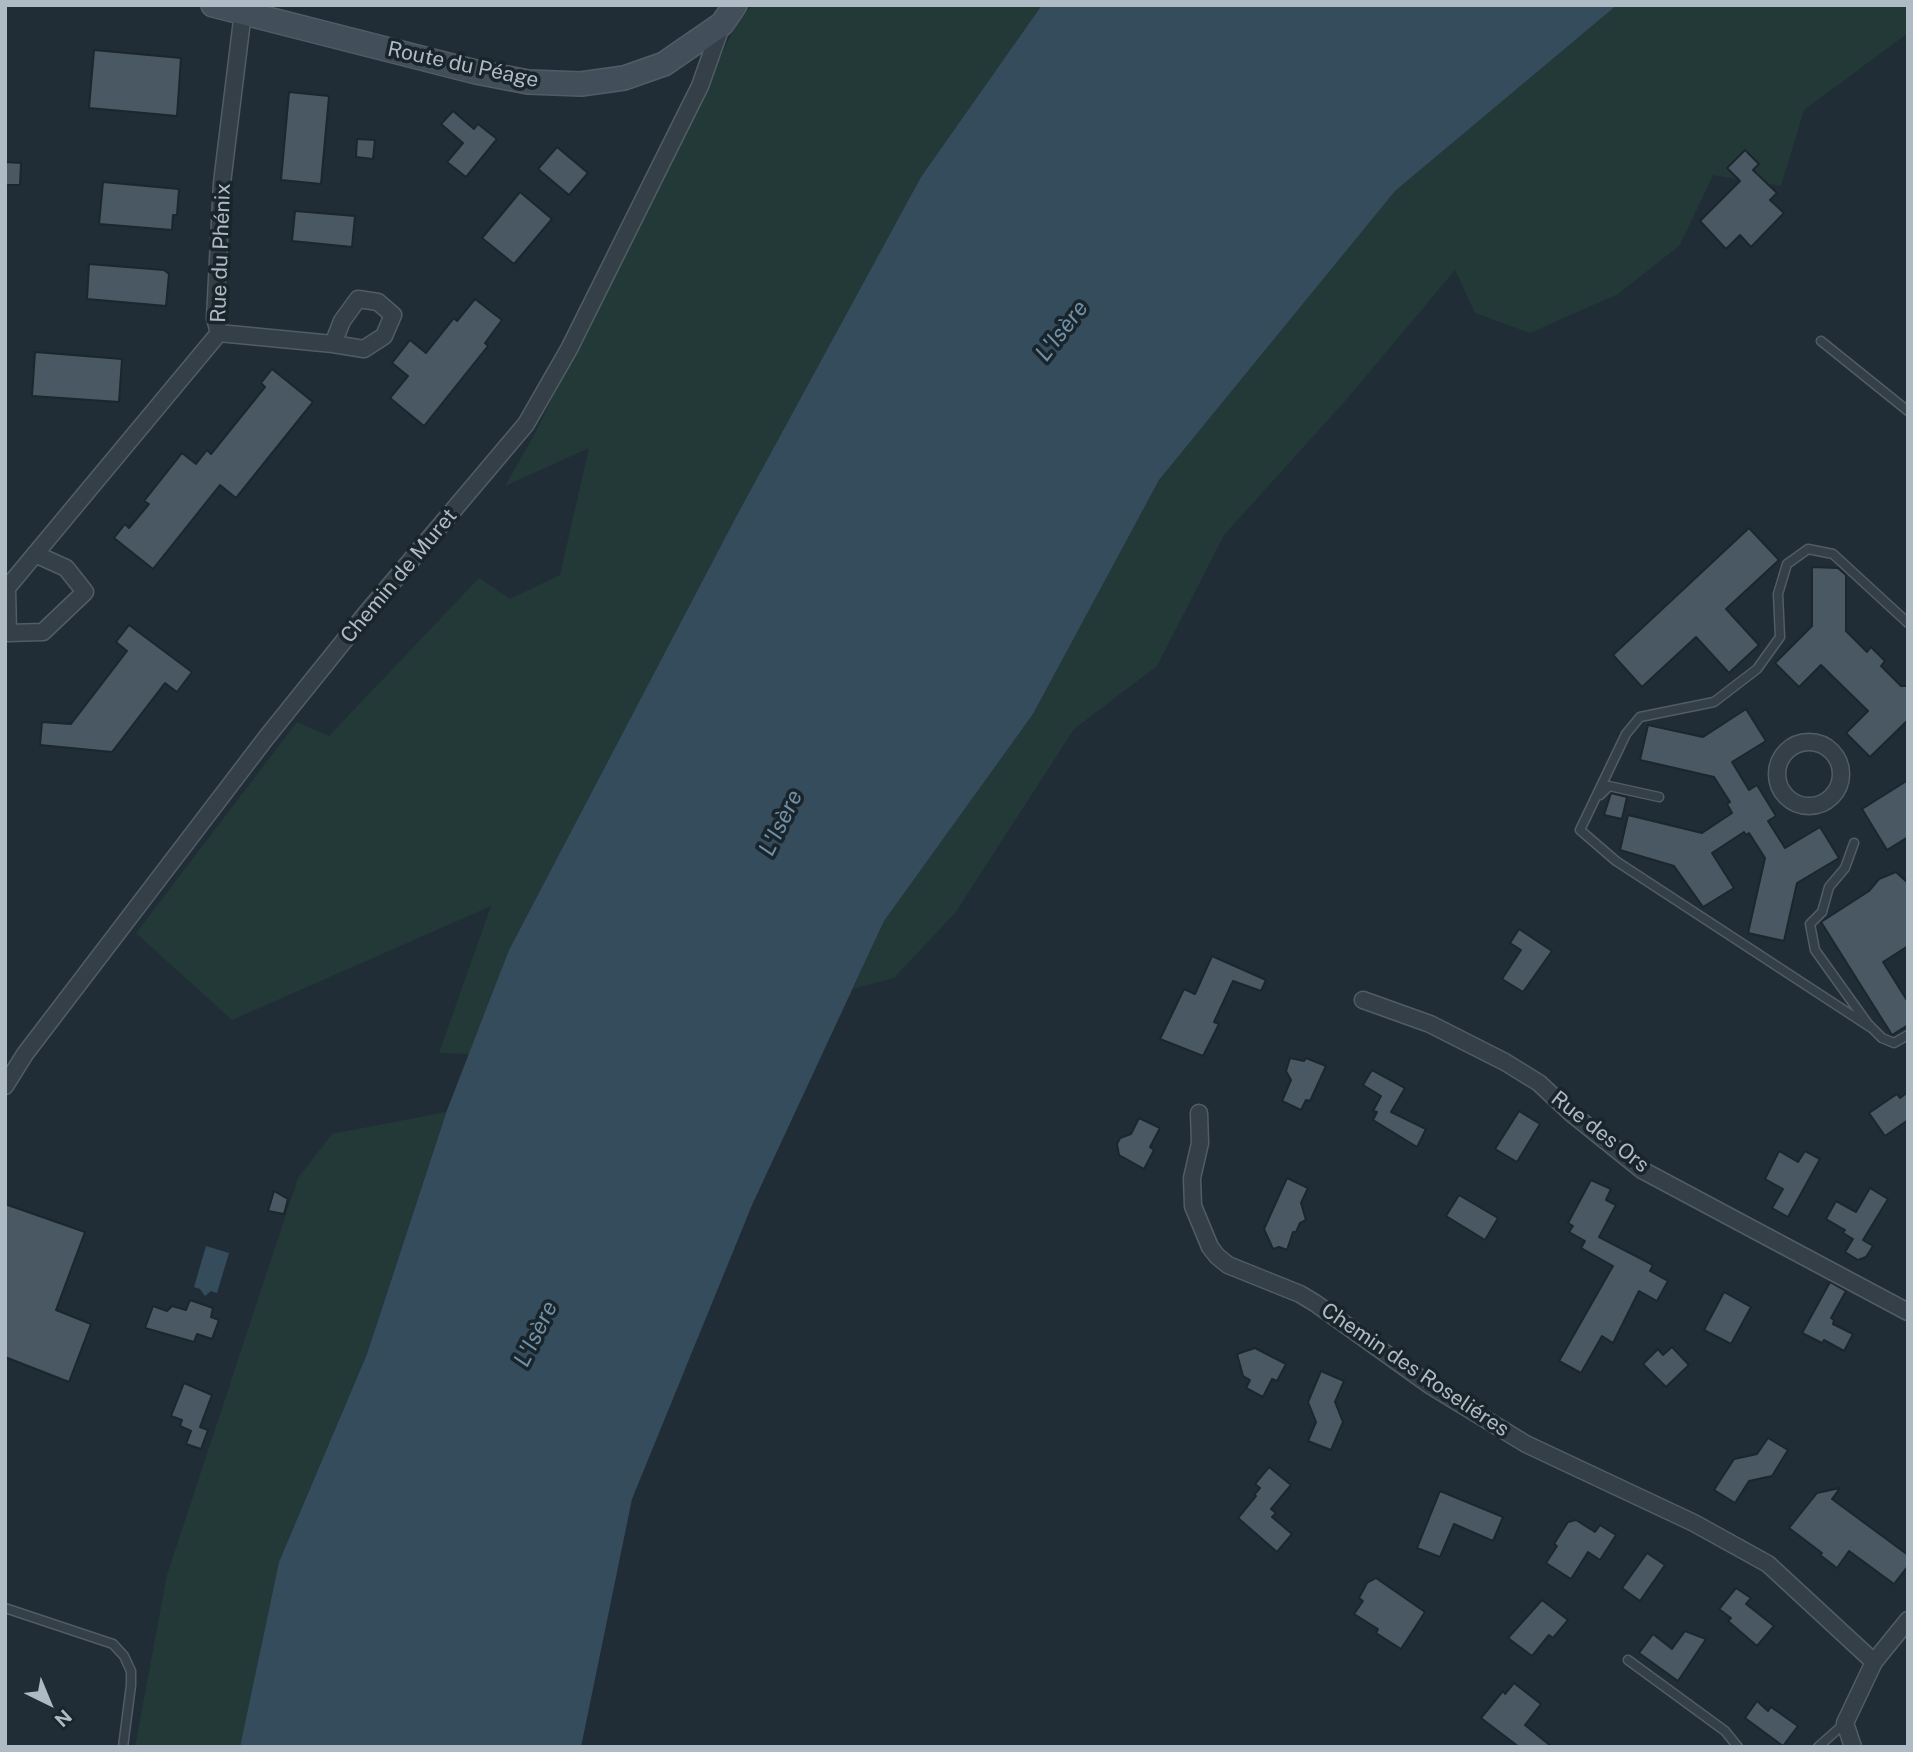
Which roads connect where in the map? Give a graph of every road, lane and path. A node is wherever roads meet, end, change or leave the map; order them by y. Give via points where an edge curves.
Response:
1 (213, 5) edge
2 (735, 5) edge
3 (245, 9) edge
4 (722, 24) junction
5 (219, 333) junction
6 (1821, 341) dead end
7 (333, 344) dead end
8 (1908, 411) edge
9 (35, 554) junction
10 (1908, 623) edge
11 (1782, 792) joint
12 (1597, 797) junction
13 (1659, 797) dead end
14 (1854, 842) dead end
15 (1363, 1000) dead end
16 (1873, 1029) junction
17 (1908, 1035) edge
18 (5, 1086) edge
19 (1199, 1113) dead end
20 (1908, 1312) edge
21 (5, 1608) edge
22 (1908, 1620) edge
23 (1628, 1660) dead end
24 (1874, 1662) junction
25 (1845, 1723) junction
26 (123, 1747) edge
27 (1738, 1747) edge
28 (1818, 1747) edge
29 (1853, 1747) edge

1 - 3 street, Route du Péage
2 - 4 street, Route du Péage
3 - 4 street, Route du Péage via 476,72 528,82 581,84 624,78 664,64
3 - 5 street, Rue du Phénix via 222,183 215,318
4 - 18 street, Chemin de Muret via 700,86 569,349 526,424 266,738
5 - 7 street
5 - 9 street, Rue du Phénix
6 - 8 lane
9 - 9 street, Rue du Phénix via 7,587 8,633 43,632 85,592 66,568
10 - 12 lane via 1833,554 1808,549 1787,564 1778,594 1780,637 1757,669 1714,702 1640,717 1626,734
11 - 11 street via 1805,806 1831,798 1840,782 1835,756 1821,744 1794,745 1777,766
12 - 13 lane via 1609,786
12 - 16 lane via 1580,830 1616,862
14 - 16 lane via 1845,868 1829,887 1822,912 1810,924 1815,950
15 - 20 street, Rue des Ors via 1430,1024 1505,1062 1539,1083 1642,1170
16 - 17 lane via 1894,1043
19 - 24 street, Chemin des Roseliéres via 1193,1206 1210,1247 1228,1265 1315,1303 1431,1386 1526,1444 1694,1523 1768,1564
21 - 26 lane via 113,1644 124,1656 131,1685
22 - 24 street
23 - 27 lane via 1725,1731
24 - 25 street
25 - 28 lane
25 - 29 street

